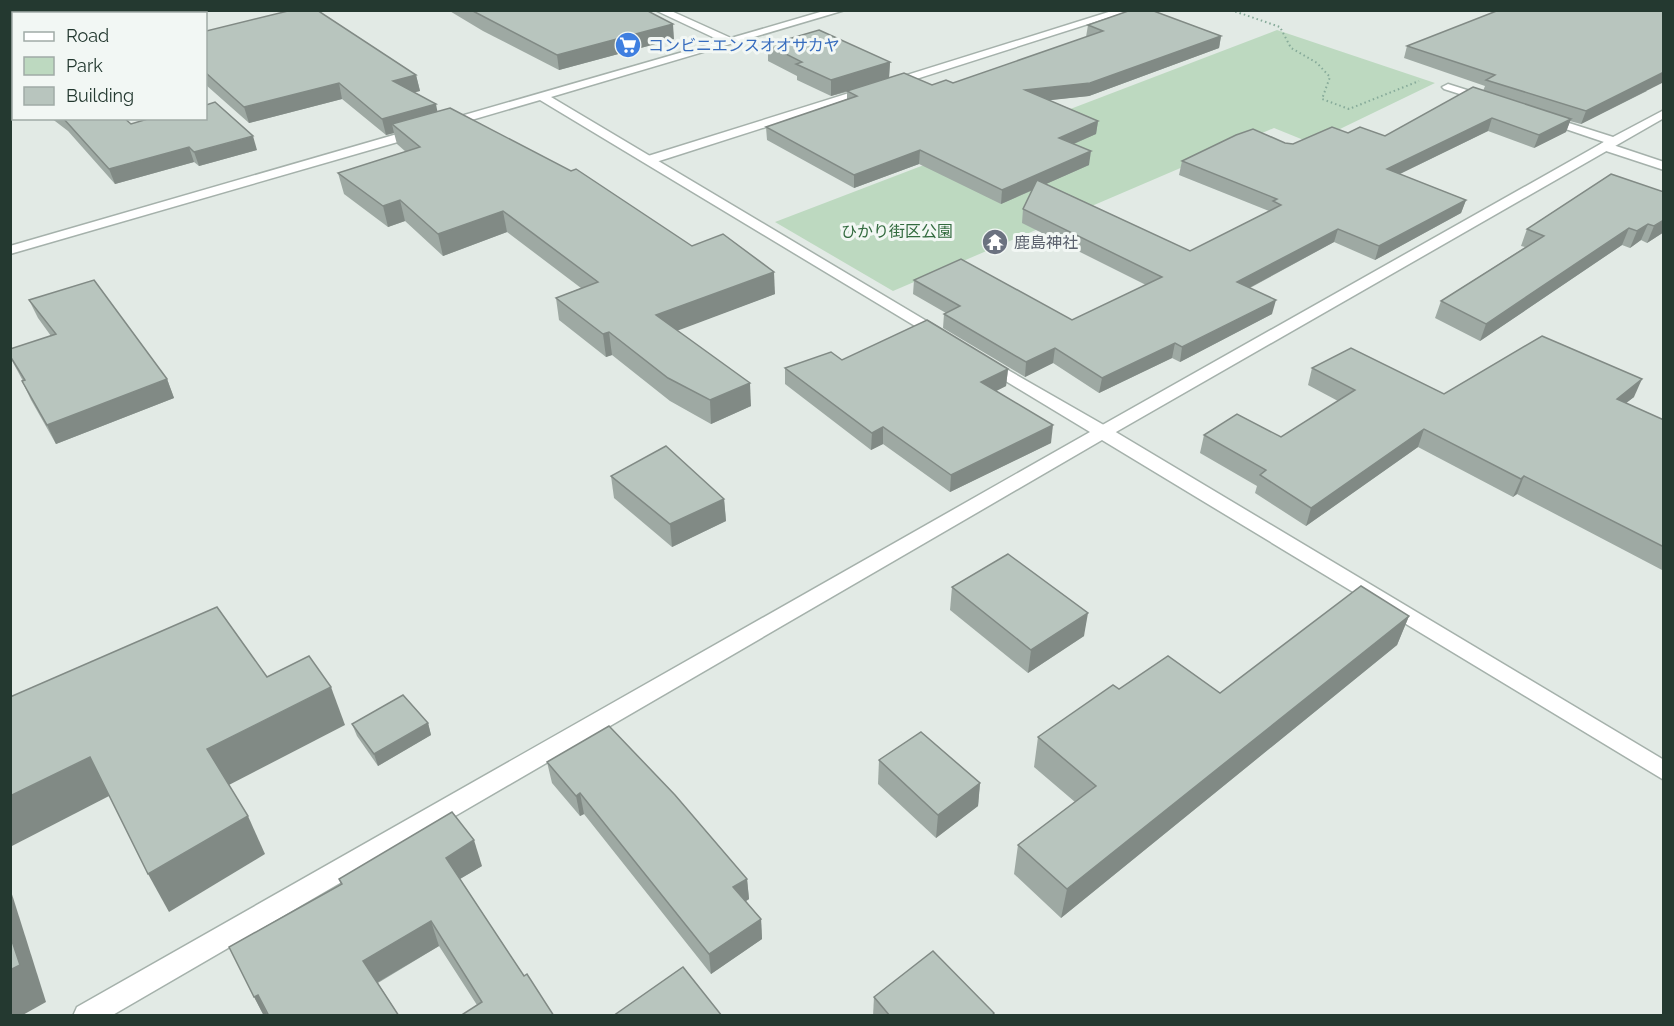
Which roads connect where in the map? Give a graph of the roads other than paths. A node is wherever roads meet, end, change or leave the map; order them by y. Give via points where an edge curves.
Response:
1 (660, 10) edge
2 (840, 10) edge
3 (1127, 10) edge
4 (729, 41) junction
5 (1448, 87) dead end
6 (542, 96) junction
7 (1503, 105) edge
8 (1664, 113) edge
9 (1536, 116) edge
10 (1608, 144) junction
11 (652, 159) junction
12 (1664, 166) edge
13 (10, 250) edge
14 (951, 342) edge
15 (971, 354) edge
16 (1103, 432) junction
17 (1662, 768) edge
18 (86, 1016) edge

1 - 4 street
2 - 4 street
3 - 11 street
4 - 6 street
5 - 7 street
6 - 11 street
6 - 13 street
8 - 10 street
9 - 10 street
10 - 12 street
10 - 16 street
11 - 14 street
15 - 16 street
16 - 17 street
16 - 18 street

